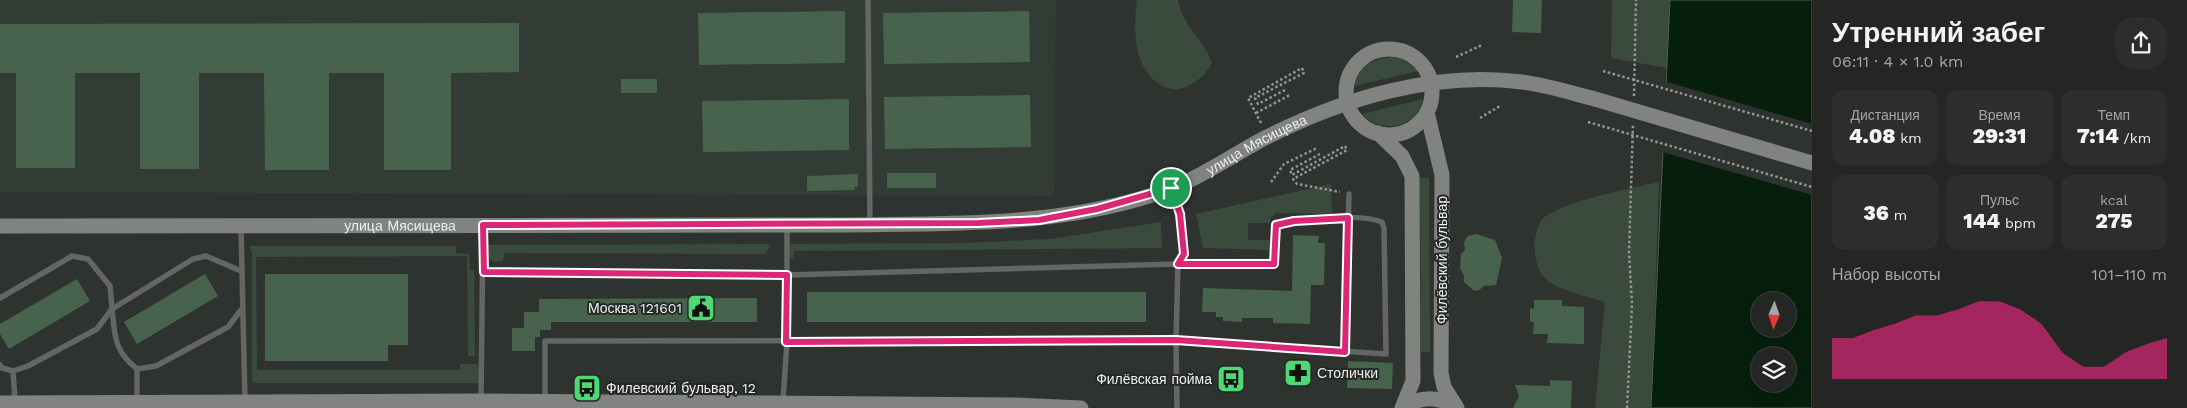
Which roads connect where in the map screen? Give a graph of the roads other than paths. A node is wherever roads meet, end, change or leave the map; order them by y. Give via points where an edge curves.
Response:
1 (868, 0) edge
2 (1432, 83) junction
3 (1348, 103) junction
4 (1427, 112) junction
5 (1378, 133) junction
6 (1812, 163) edge
7 (1171, 188) junction
8 (1349, 194) road end
9 (1348, 218) junction
10 (870, 224) junction
11 (483, 225) junction
12 (787, 225) junction
13 (0, 226) edge
14 (240, 227) junction
15 (1178, 264) junction
16 (241, 271) junction
17 (484, 272) junction
18 (787, 275) junction
19 (0, 298) edge
20 (112, 309) junction
21 (241, 310) junction
22 (1176, 340) junction
23 (786, 342) junction
24 (1345, 352) junction
25 (0, 365) edge
26 (137, 369) junction
27 (13, 371) junction
28 (137, 402) junction
29 (545, 402) junction
30 (7, 403) edge
31 (783, 404) junction
32 (285, 405) edge
33 (449, 405) edge
34 (481, 405) edge
35 (654, 405) edge
36 (245, 406) edge
37 (886, 406) edge
38 (1456, 407) edge
39 (1081, 408) edge
40 (1177, 408) edge
41 (1403, 408) edge

1 - 10 lane
2 - 3 street, улица Мясищева
2 - 3 street via 1416,58 1392,48 1378,50 1366,55 1349,76 1346,86
2 - 4 street
2 - 6 street, улица Мясищева, bridge via 1522,82 1595,99
3 - 5 street, Филёвский бульвар via 1354,118 1362,126
3 - 7 street, улица Мясищева via 1277,132
4 - 5 street via 1418,124 1405,132 1394,135
4 - 38 street, Филёвский бульвар via 1442,175 1441,374 1444,387
5 - 41 street, Филёвский бульвар via 1402,156 1412,176 1413,381
7 - 10 street, улица Мясищева via 1097,209 1039,220
7 - 15 lane via 1180,214 1184,254
8 - 9 lane
9 - 15 lane via 1276,225 1274,264
9 - 24 lane
9 - 24 lane via 1377,220 1384,228 1386,354
10 - 12 street, улица Мясищева
11 - 12 street, улица Мясищева
11 - 14 street, улица Мясищева
11 - 17 lane
12 - 18 lane
13 - 14 street, улица Мясищева
14 - 16 lane
15 - 18 lane
15 - 22 lane
16 - 20 lane via 206,256 192,260
16 - 21 lane
17 - 18 lane
17 - 34 lane
18 - 23 lane
19 - 20 lane via 72,256 88,259 110,286
20 - 26 lane via 116,341 125,360
20 - 27 lane via 97,329
21 - 26 lane via 228,326 156,366
21 - 36 lane
22 - 23 lane
22 - 24 lane
22 - 40 lane
23 - 29 lane via 545,342
23 - 31 lane
25 - 27 lane
26 - 28 lane
27 - 30 lane
28 - 30 street
28 - 36 street
29 - 34 street
29 - 35 street
31 - 35 street
31 - 37 street
32 - 33 street
32 - 36 street
33 - 34 street
37 - 39 street
38 - 41 street, Филёвский бульвар via 1445,400 1433,398 1420,399

